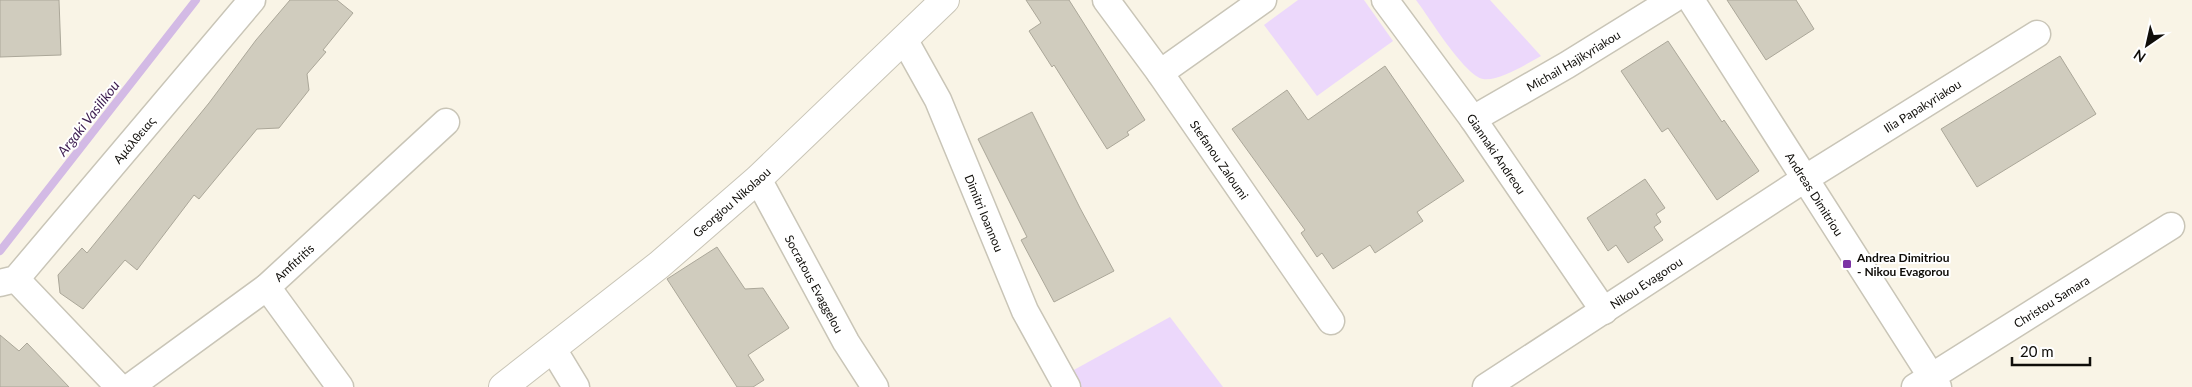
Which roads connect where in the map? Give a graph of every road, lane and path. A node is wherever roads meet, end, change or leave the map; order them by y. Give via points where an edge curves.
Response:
1 (252, 0) edge
2 (944, 0) edge
3 (1106, 0) edge
4 (1263, 0) edge
5 (1385, 0) edge
6 (1672, 0) edge
7 (1691, 0) edge
8 (2036, 34) dead end
9 (904, 38) junction
10 (1160, 73) junction
11 (1473, 119) junction
12 (446, 122) dead end
13 (1806, 178) junction
14 (758, 179) junction
15 (2171, 226) dead end
16 (8, 281) edge
17 (267, 287) junction
18 (1604, 311) junction
19 (1332, 321) dead end
20 (553, 349) junction
21 (1928, 384) edge
22 (119, 387) edge
23 (130, 387) edge
24 (340, 387) edge
25 (503, 387) edge
26 (576, 387) edge
27 (875, 387) edge
28 (1067, 387) edge
29 (1486, 387) edge

1 - 16 street, Αμάλθειας
2 - 9 street, Georgiou Nikolaou
3 - 10 street, Stefanou Zaloumi
4 - 10 street
5 - 11 street, Giannaki Andreou
6 - 11 street, Michail Hajikyriakou
7 - 13 street, Andreas Dimitriou
8 - 13 street, Ilia Papakyriakou
9 - 14 street, Georgiou Nikolaou
9 - 28 street, Dimitri Ioannou via 938,100 1025,311
10 - 19 street, Stefanou Zaloumi
11 - 18 street, Giannaki Andreou
12 - 17 street, Amfitritis
13 - 18 street, Nikou Evagorou
13 - 21 street, Andreas Dimitriou
14 - 20 street, Georgiou Nikolaou via 659,265
14 - 27 street, Socratous Evaggelou via 846,342
15 - 21 street, Christou Samara
16 - 22 street, Αμάλθειας
17 - 23 street, Amfitritis
17 - 24 street
18 - 29 street, Nikou Evagorou
20 - 25 street, Georgiou Nikolaou
20 - 26 street

